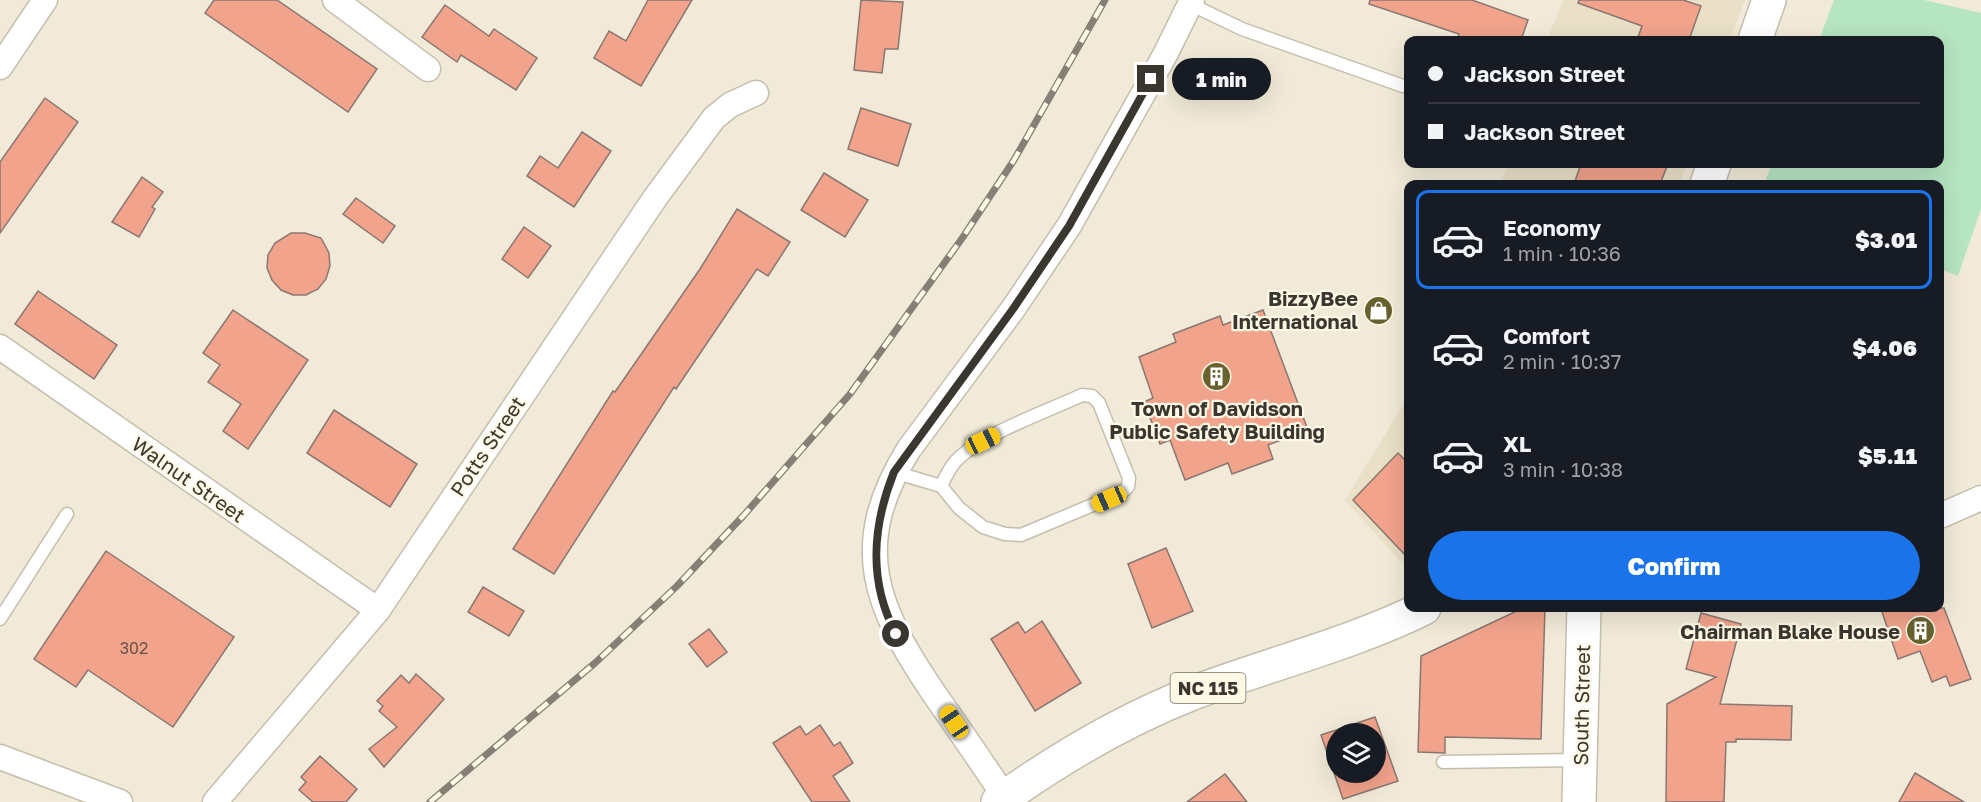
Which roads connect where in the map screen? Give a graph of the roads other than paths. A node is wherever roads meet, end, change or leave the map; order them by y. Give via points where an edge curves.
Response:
1 (45, 0) edge
2 (335, 0) edge
3 (1769, 0) edge
4 (1191, 2) edge
5 (1756, 36) edge
6 (0, 67) edge
7 (428, 69) dead end
8 (1403, 86) dead end
9 (756, 93) dead end
10 (0, 347) edge
11 (894, 472) junction
12 (940, 486) junction
13 (1981, 498) edge
14 (67, 514) dead end
15 (1944, 514) edge
16 (378, 610) junction
17 (1415, 612) edge
18 (1584, 612) edge
19 (0, 619) edge
20 (0, 757) edge
21 (1580, 760) junction
22 (1443, 762) dead end
23 (1001, 800) edge
24 (120, 802) edge
25 (215, 802) edge
26 (1579, 802) edge

1 - 6 street
2 - 7 street
3 - 5 main road
4 - 8 lane via 1242,29
4 - 11 street via 1069,226
9 - 16 street, Potts Street via 714,117 648,208
10 - 16 street, Walnut Street
11 - 12 lane
11 - 23 street via 882,501 876,536 880,596 904,650
12 - 12 lane via 983,527 1021,535 1121,493 1128,487 1129,478 1099,403 1092,396 1082,395 983,441 954,463
13 - 15 street
14 - 19 lane
16 - 25 street, Potts Street
17 - 23 main road, NC 115 via 1152,710 1114,729
18 - 21 main road, South Street
20 - 24 street
21 - 22 lane
21 - 26 main road, South Street

